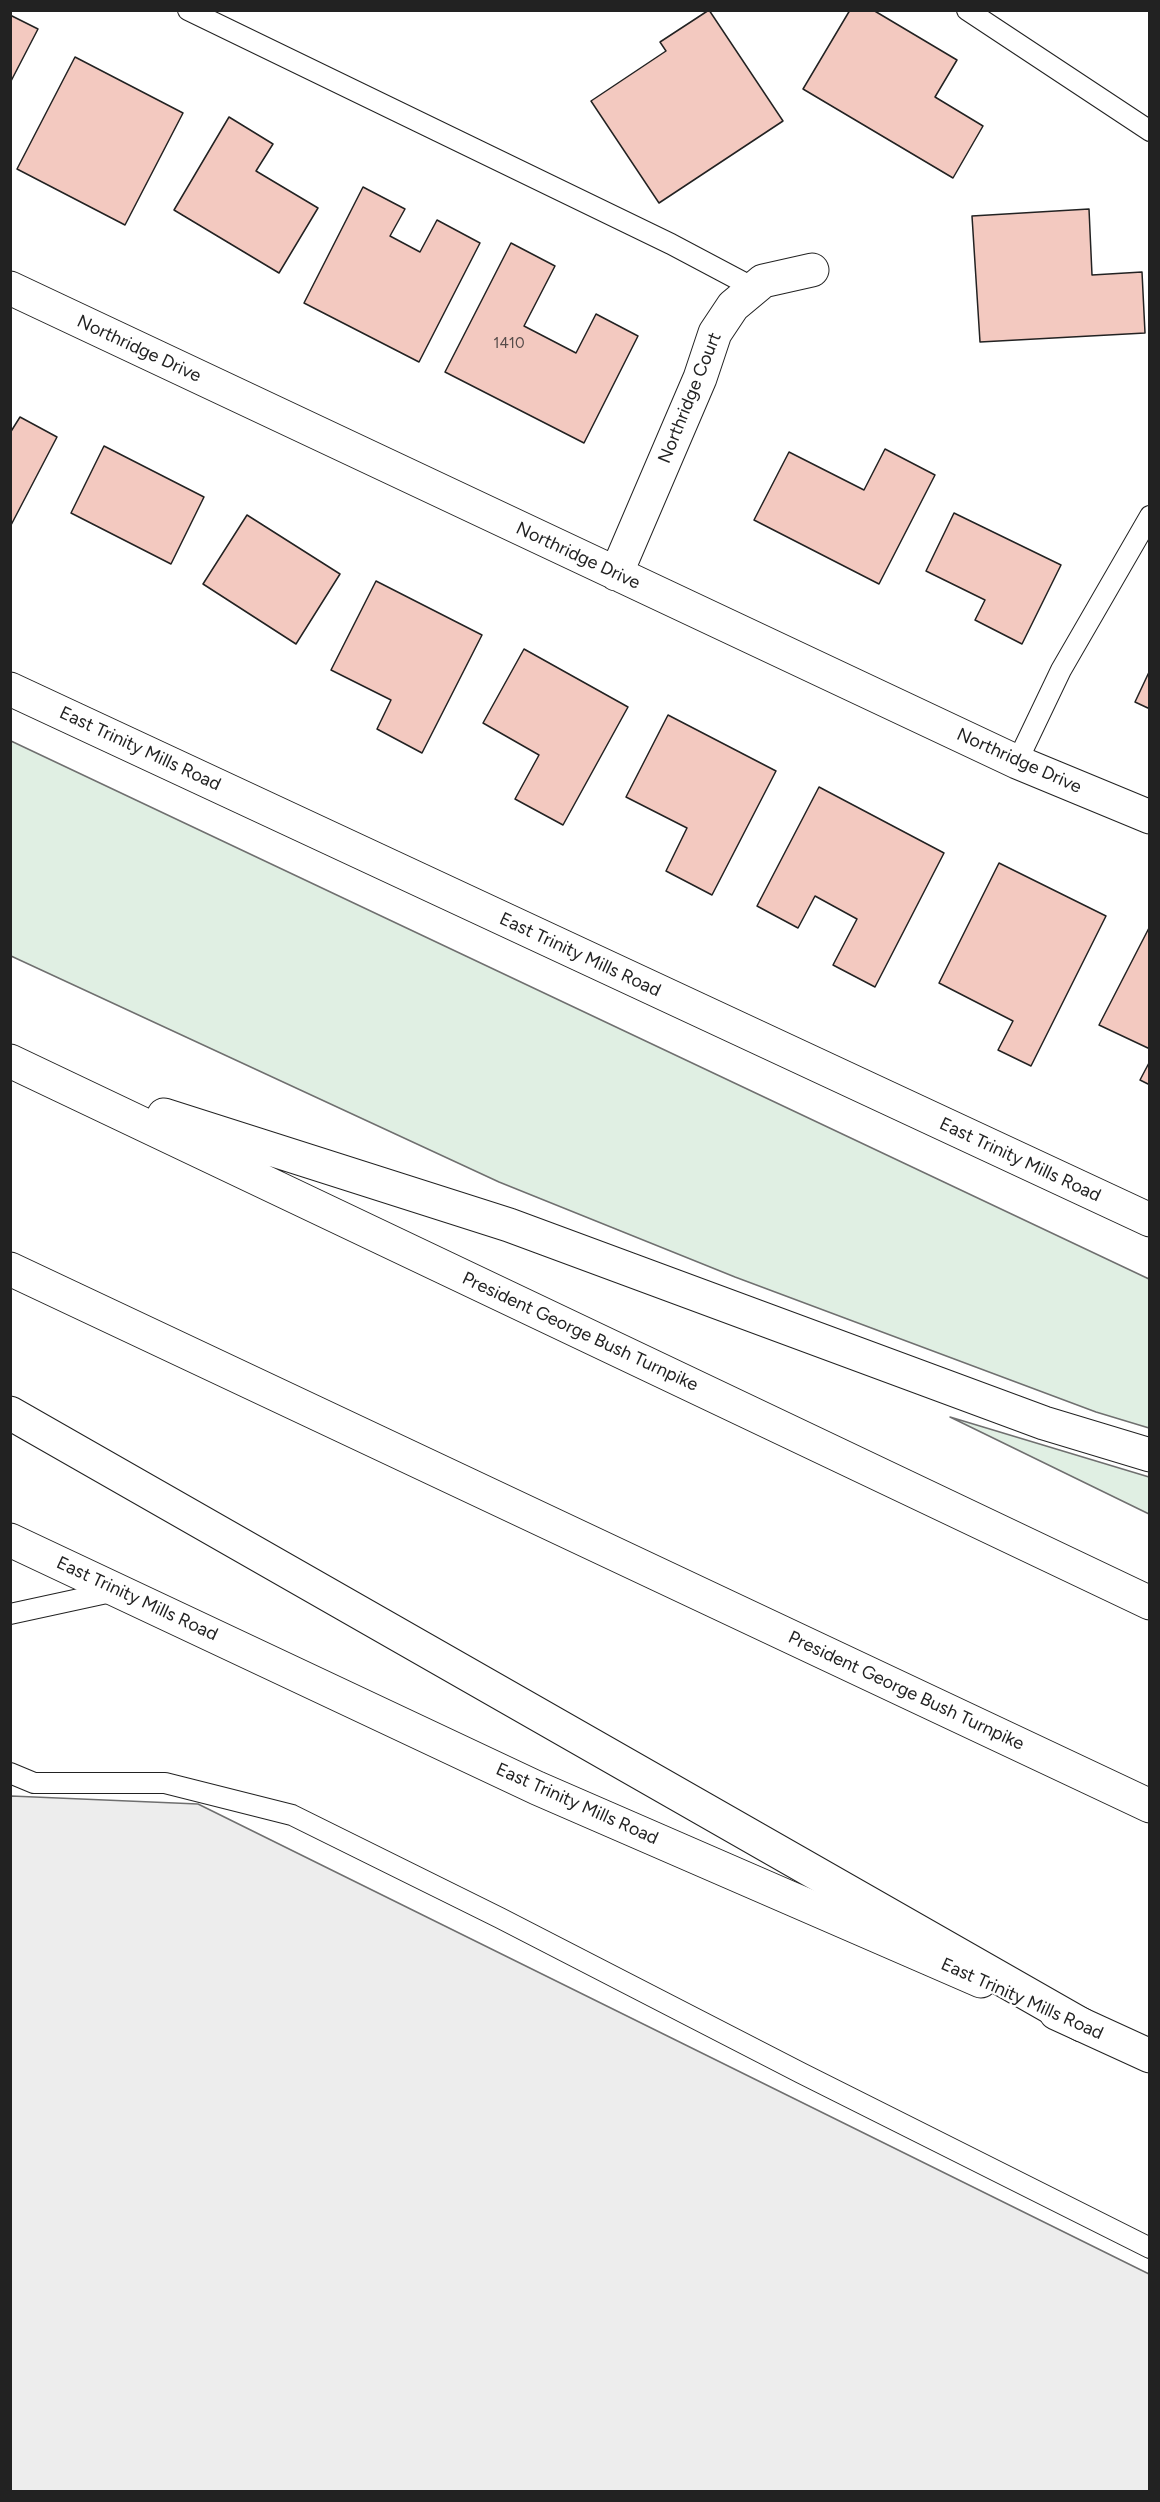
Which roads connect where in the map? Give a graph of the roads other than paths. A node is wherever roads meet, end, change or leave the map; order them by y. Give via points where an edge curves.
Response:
1 (188, 10) edge
2 (967, 10) edge
3 (1149, 131) edge
4 (812, 270) dead end
5 (10, 288) edge
6 (754, 288) junction
7 (1149, 516) edge
8 (616, 574) junction
9 (10, 689) edge
10 (1017, 762) junction
11 (1149, 817) edge
12 (10, 1061) edge
13 (43, 1077) junction
14 (1149, 1220) edge
15 (10, 1269) edge
16 (10, 1413) edge
17 (1149, 1455) edge
18 (10, 1540) edge
19 (118, 1590) junction
20 (1149, 1603) edge
21 (10, 1614) edge
22 (10, 1773) edge
23 (1149, 1806) edge
24 (1082, 2025) junction
25 (1149, 2056) edge
26 (1149, 2248) edge

1 - 6 lane
2 - 3 lane
4 - 6 main road, Northridge Court via 763,280
5 - 8 main road, Northridge Drive
6 - 8 main road, Northridge Court via 733,306 715,333 700,378
7 - 10 lane via 1061,670
8 - 10 main road, Northridge Drive
9 - 14 main road, East Trinity Mills Road
10 - 11 main road, Northridge Drive
12 - 13 main road, President George Bush Turnpike
13 - 17 main road via 509,1225 1044,1423
13 - 20 main road, President George Bush Turnpike
15 - 23 main road, President George Bush Turnpike
16 - 24 main road
18 - 19 main road, East Trinity Mills Road
19 - 21 lane
19 - 24 main road, East Trinity Mills Road via 537,1788
22 - 26 lane via 34,1783 165,1783 292,1815
24 - 25 main road, East Trinity Mills Road

